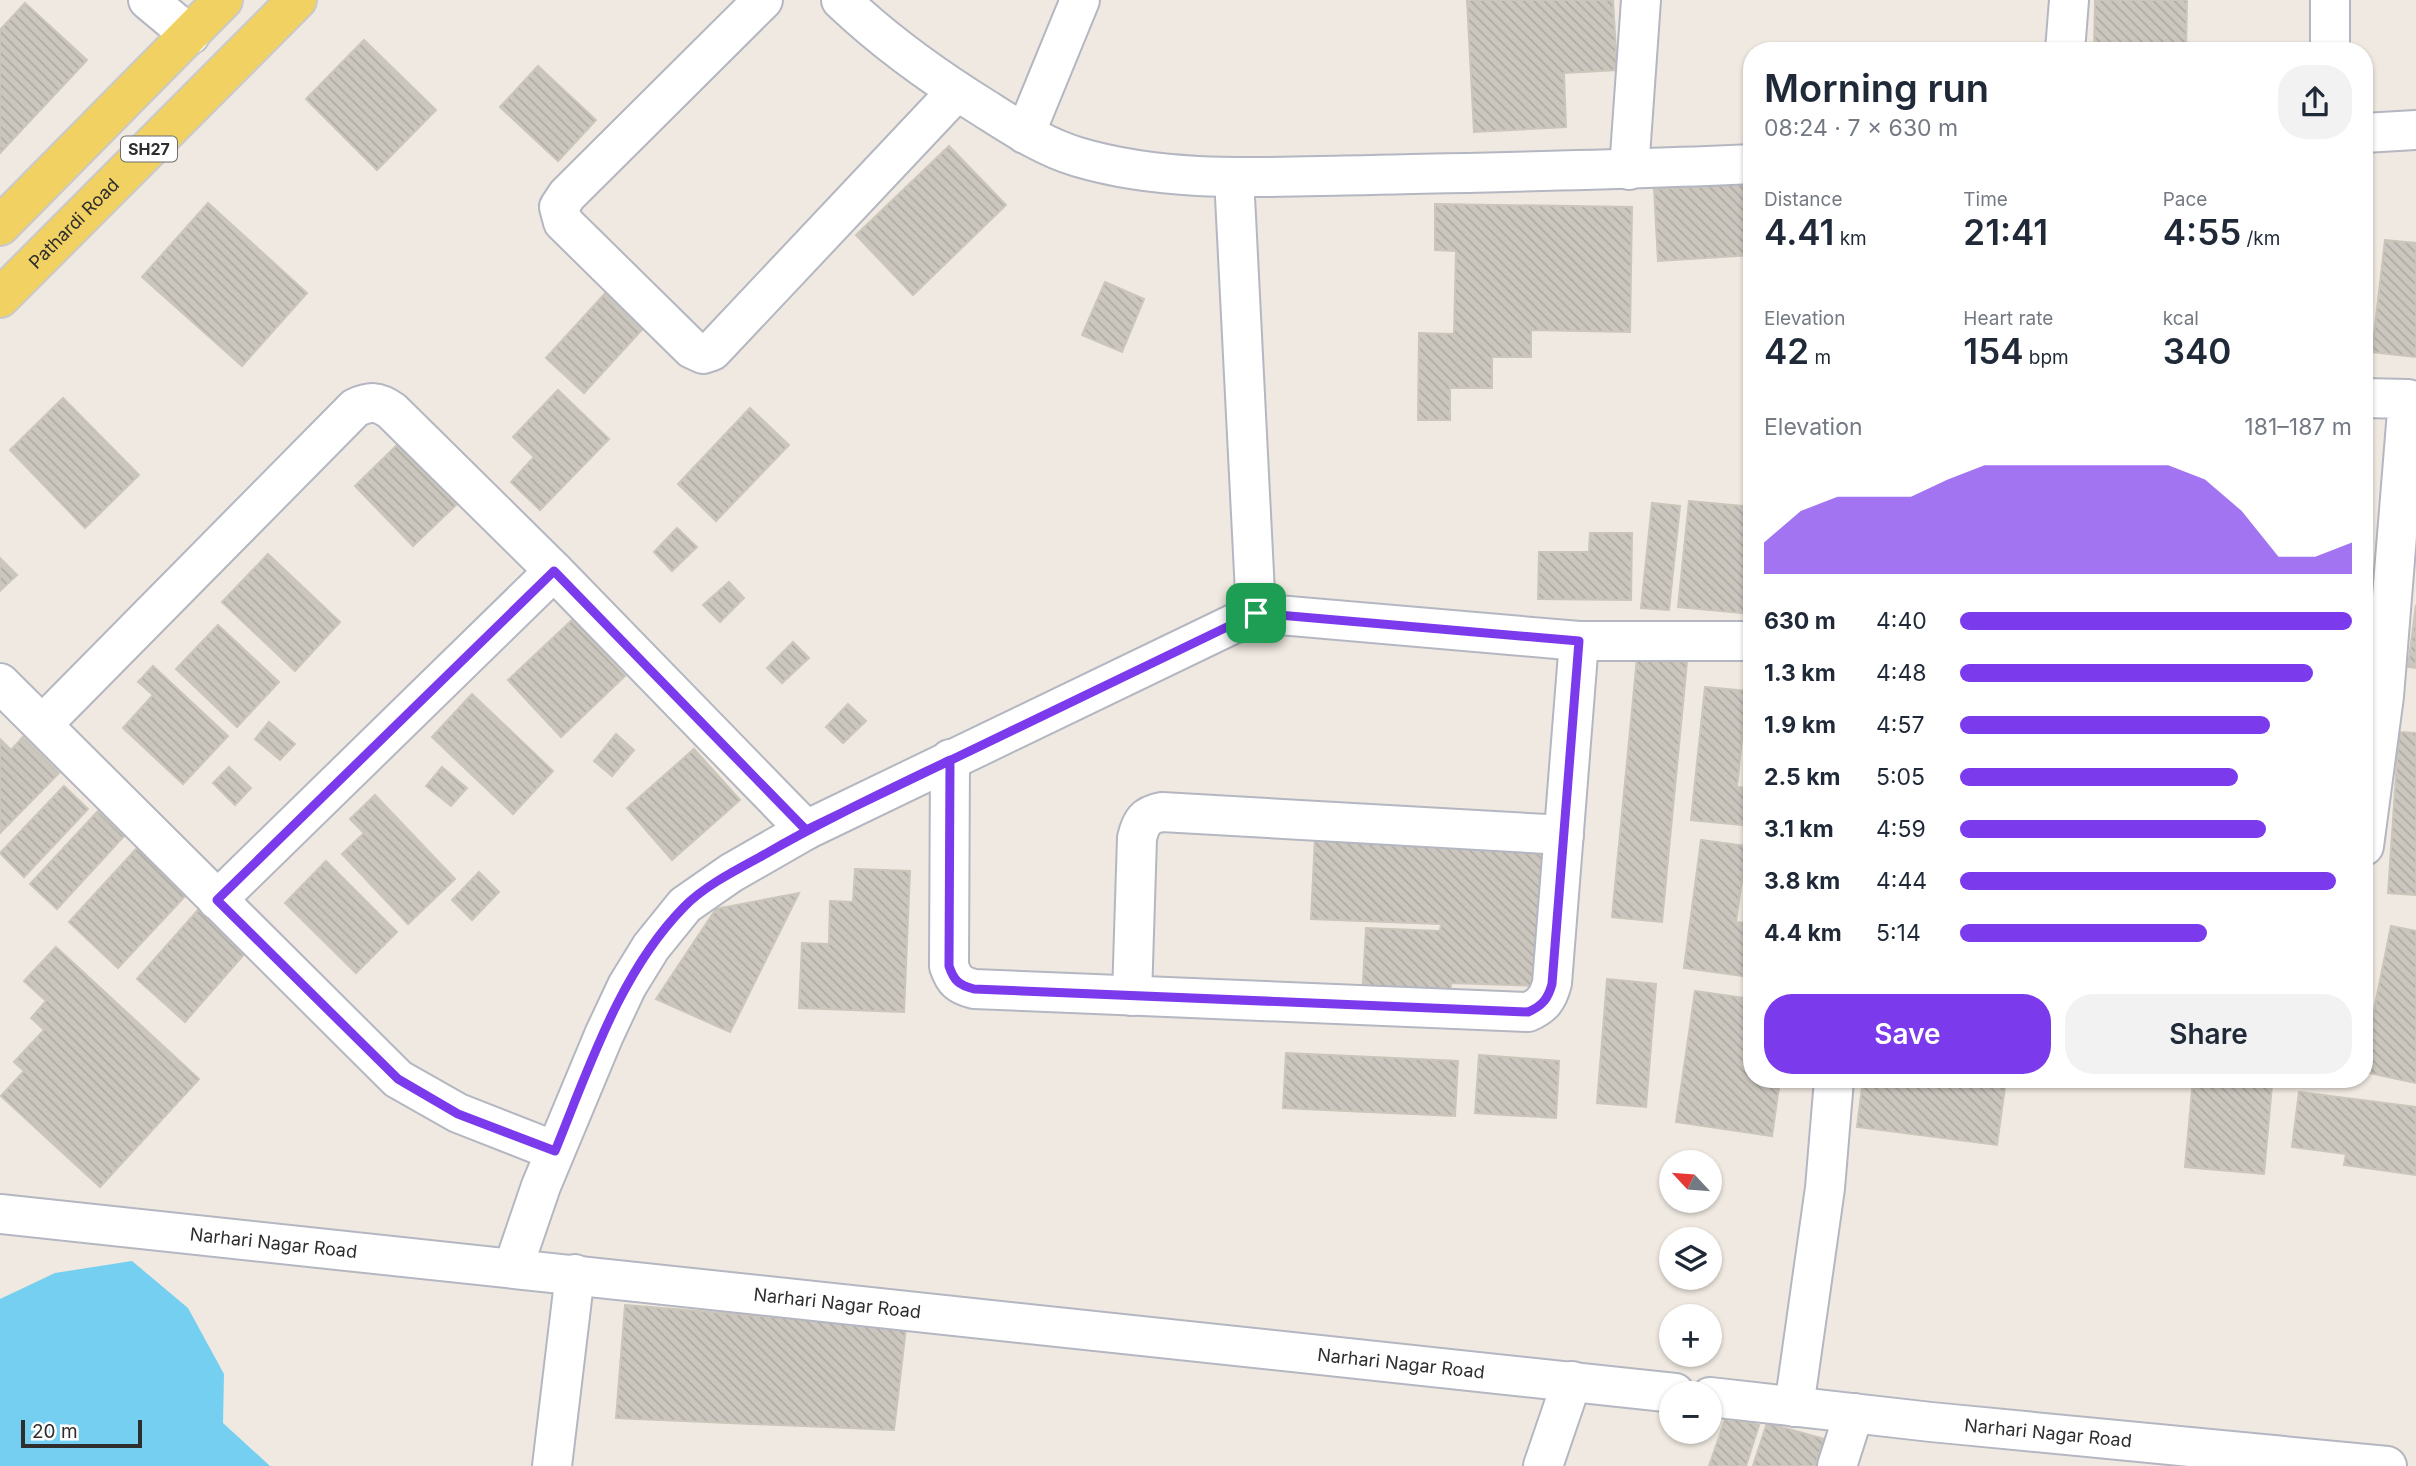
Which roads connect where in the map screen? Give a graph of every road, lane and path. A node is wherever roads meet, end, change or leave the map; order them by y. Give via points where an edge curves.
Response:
1 (148, 0) edge
2 (223, 0) edge
3 (298, 0) edge
4 (763, 0) edge
5 (841, 0) edge
6 (1080, 0) edge
7 (1641, 0) edge
8 (2069, 0) edge
9 (2330, 0) edge
10 (190, 35) junction
11 (2066, 42) edge
12 (2330, 42) edge
13 (957, 91) junction
14 (2416, 130) edge
15 (2373, 132) edge
16 (1025, 134) junction
17 (1743, 164) edge
18 (1629, 170) junction
19 (1234, 177) junction
20 (0, 226) edge
21 (0, 298) edge
22 (2373, 398) edge
23 (554, 571) junction
24 (1256, 613) junction
25 (1579, 641) junction
26 (1743, 641) edge
27 (0, 683) edge
28 (2388, 696) edge
29 (43, 724) junction
30 (950, 760) junction
31 (2373, 790) edge
32 (806, 830) junction
33 (1564, 835) junction
34 (217, 900) junction
35 (1132, 996) junction
36 (1833, 1088) edge
37 (555, 1151) junction
38 (0, 1213) edge
39 (513, 1268) junction
40 (575, 1274) junction
41 (1572, 1381) junction
42 (1659, 1391) edge
43 (1722, 1398) edge
44 (1794, 1407) junction
45 (1854, 1413) junction
46 (2304, 1462) edge
47 (552, 1466) edge
48 (1543, 1466) edge
49 (1837, 1466) edge
50 (2387, 1466) edge

1 - 10 street
2 - 10 main road
3 - 21 main road, Pathardi Road / SH27
4 - 13 street via 559,207 563,222 692,349 703,354 712,351
5 - 13 street
6 - 16 street
7 - 18 street
8 - 11 street
9 - 12 street
10 - 20 main road
13 - 16 street
14 - 15 street
16 - 19 street via 1076,156 1116,166
17 - 18 street
18 - 19 street
19 - 24 street
22 - 28 street via 2408,400
23 - 29 street via 393,411 368,402 355,408
23 - 32 street
23 - 34 street
24 - 25 street
24 - 30 street
25 - 26 street
25 - 33 street
27 - 29 street
28 - 31 street
29 - 34 street
30 - 32 street
30 - 35 street via 949,966 953,978 974,989
32 - 37 street via 685,905 651,947 627,986
33 - 35 street via 1552,984 1540,1007 1528,1012
33 - 35 street via 1151,814 1141,822 1137,838
34 - 37 street via 398,1079 458,1114
36 - 44 street via 1825,1188
37 - 39 street
38 - 39 street, Narhari Nagar Road
39 - 40 street, Narhari Nagar Road
40 - 41 street, Narhari Nagar Road
40 - 47 street
41 - 42 street, Narhari Nagar Road
41 - 48 street
43 - 44 street, Narhari Nagar Road
44 - 45 street, Narhari Nagar Road
45 - 46 street, Narhari Nagar Road
45 - 49 street
46 - 50 street, Narhari Nagar Road

